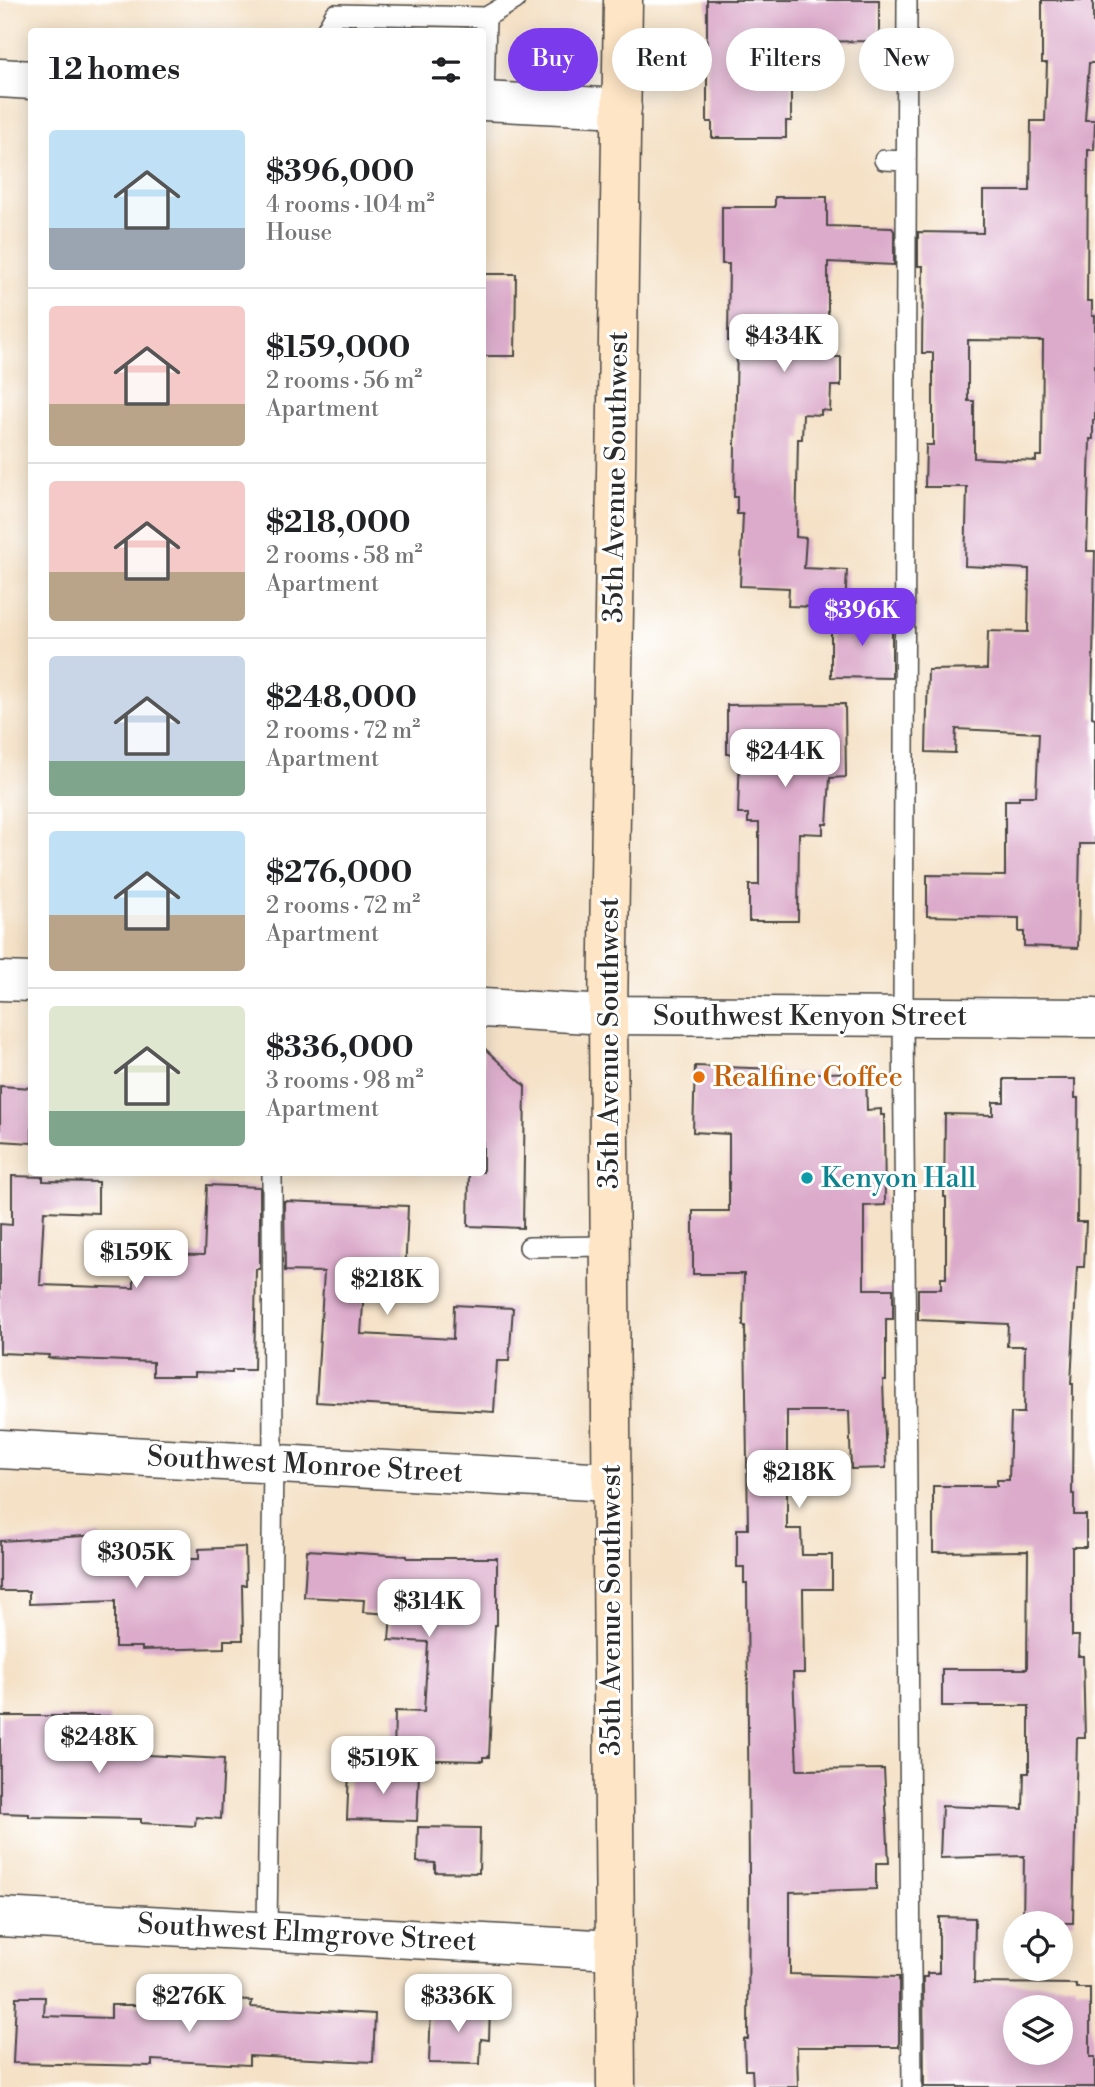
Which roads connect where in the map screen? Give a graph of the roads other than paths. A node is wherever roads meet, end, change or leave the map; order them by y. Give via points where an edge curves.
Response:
1 (515, 0) edge
2 (622, 0) edge
3 (907, 0) edge
4 (486, 17) junction
5 (327, 28) edge
6 (486, 28) edge
7 (0, 78) edge
8 (28, 80) edge
9 (486, 101) edge
10 (622, 108) junction
11 (884, 160) dead end
12 (906, 161) junction
13 (0, 981) edge
14 (28, 982) edge
15 (486, 1008) edge
16 (608, 1015) junction
17 (903, 1017) junction
18 (1095, 1018) edge
19 (272, 1176) edge
20 (609, 1246) junction
21 (528, 1247) dead end
22 (0, 1449) edge
23 (273, 1464) junction
24 (610, 1482) junction
25 (0, 1917) edge
26 (267, 1931) junction
27 (614, 1950) junction
28 (616, 2087) edge
29 (912, 2087) edge

1 - 4 lane
2 - 10 main road, 35th Avenue Southwest
3 - 12 lane
4 - 5 lane via 335,14
4 - 6 lane
7 - 8 street
9 - 10 street
10 - 16 main road, 35th Avenue Southwest
11 - 12 lane
12 - 17 lane
13 - 14 street
15 - 16 street, Southwest Kenyon Street
16 - 17 street, Southwest Kenyon Street
16 - 20 main road, 35th Avenue Southwest
17 - 18 street, Southwest Kenyon Street
17 - 29 lane
19 - 23 lane
20 - 21 lane
20 - 24 main road, 35th Avenue Southwest
22 - 23 street, Southwest Monroe Street
23 - 24 street, Southwest Monroe Street
23 - 26 lane
24 - 27 main road, 35th Avenue Southwest
25 - 26 street, Southwest Elmgrove Street
26 - 27 street, Southwest Elmgrove Street
27 - 28 main road, 35th Avenue Southwest

